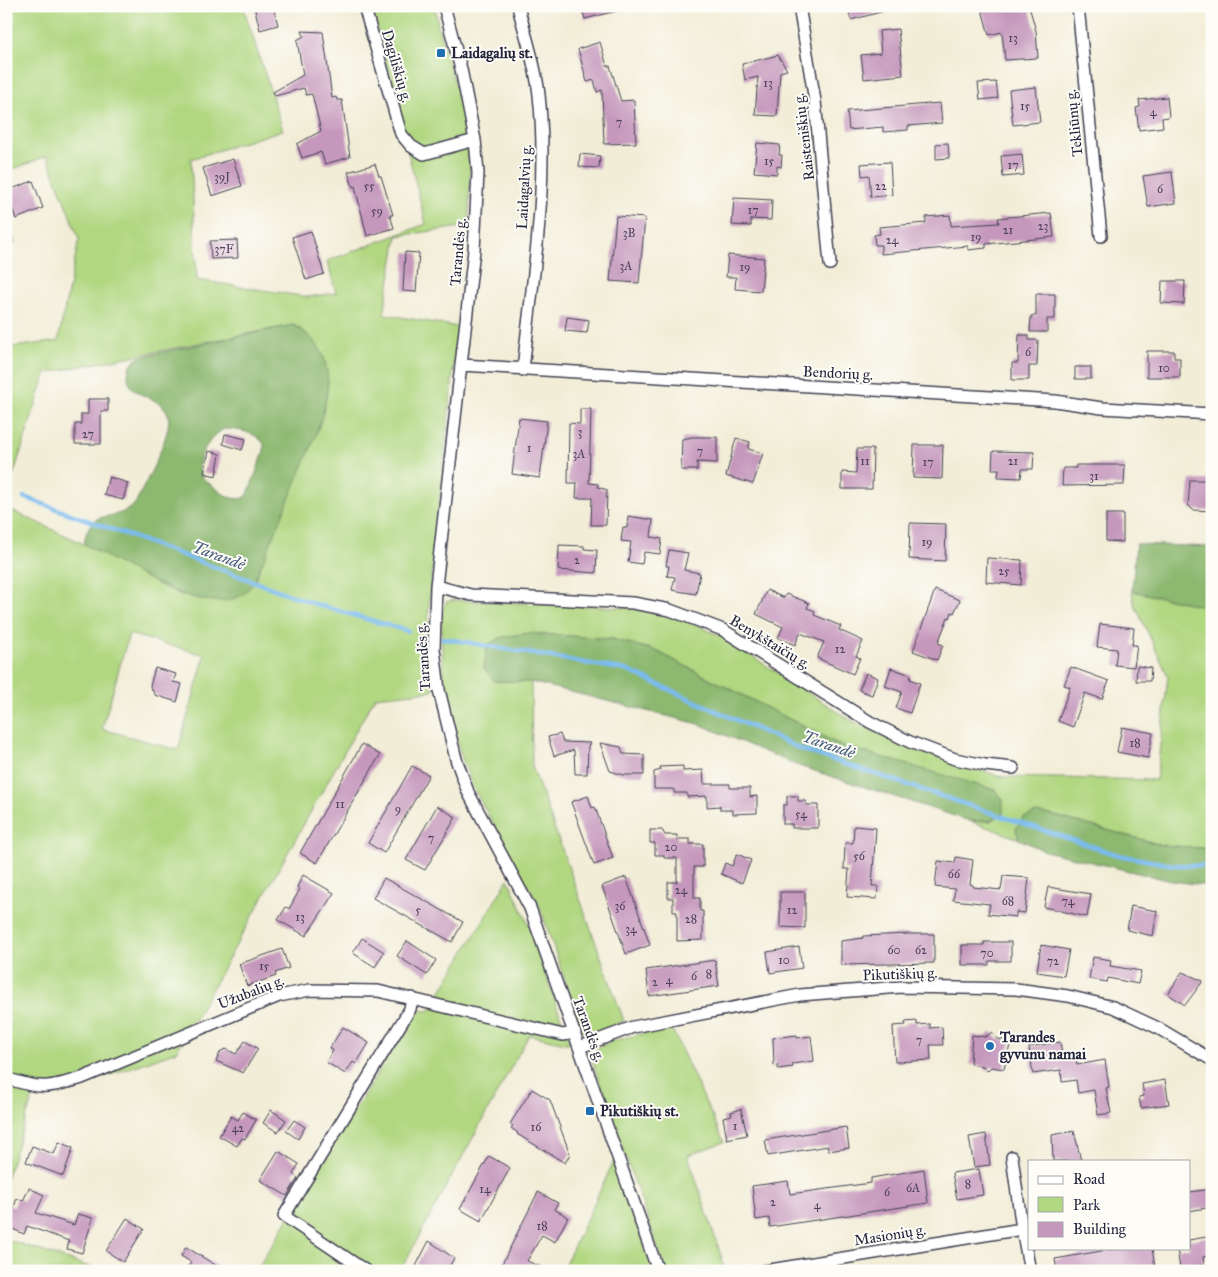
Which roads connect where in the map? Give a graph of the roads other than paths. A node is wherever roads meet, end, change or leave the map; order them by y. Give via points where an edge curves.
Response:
1 (364, 6) edge
2 (444, 6) edge
3 (518, 6) edge
4 (799, 6) edge
5 (1078, 6) edge
6 (475, 140) junction
7 (1101, 236) dead end
8 (830, 264) dead end
9 (462, 365) junction
10 (522, 370) junction
11 (1212, 414) edge
12 (436, 586) junction
13 (1013, 768) dead end
14 (412, 998) junction
15 (575, 1033) junction
16 (580, 1047) junction
17 (1212, 1060) edge
18 (6, 1078) edge
19 (1012, 1157) dead end
20 (1022, 1229) junction
21 (366, 1271) edge
22 (658, 1271) edge
23 (764, 1271) edge
24 (1030, 1271) edge

1 - 6 street, Dagiliškių g. via 401,134 424,154
2 - 6 street, Tarandės g. via 461,68
3 - 10 street, Laidagalvių g. via 539,92 542,134 537,233
4 - 8 street, Raisteniškių g. via 815,101
5 - 7 street, Tekliūnų g.
6 - 9 street, Tarandės g. via 477,212
9 - 10 street, Bendorių g.
9 - 12 street, Tarandės g.
10 - 11 street, Bendorių g. via 1054,401 1102,408
12 - 13 street, Benykštaičių g. via 471,595 633,603 670,610 723,630 870,722 910,742 955,759
12 - 15 street, Tarandės g. via 434,649 438,690 456,760 468,792 530,908
14 - 15 street, Užubalių g. via 563,1035
14 - 18 street, Užubalių g. via 378,991 295,992 51,1088
14 - 21 street via 410,1010 284,1216
15 - 16 street, Tarandės g.
16 - 17 street, Pikutiškių g. via 633,1027 800,995 901,987 1016,989 1068,996 1113,1007 1158,1028
16 - 22 street, Tarandės g.
19 - 20 street
20 - 23 street, Masionių g.
20 - 24 street

